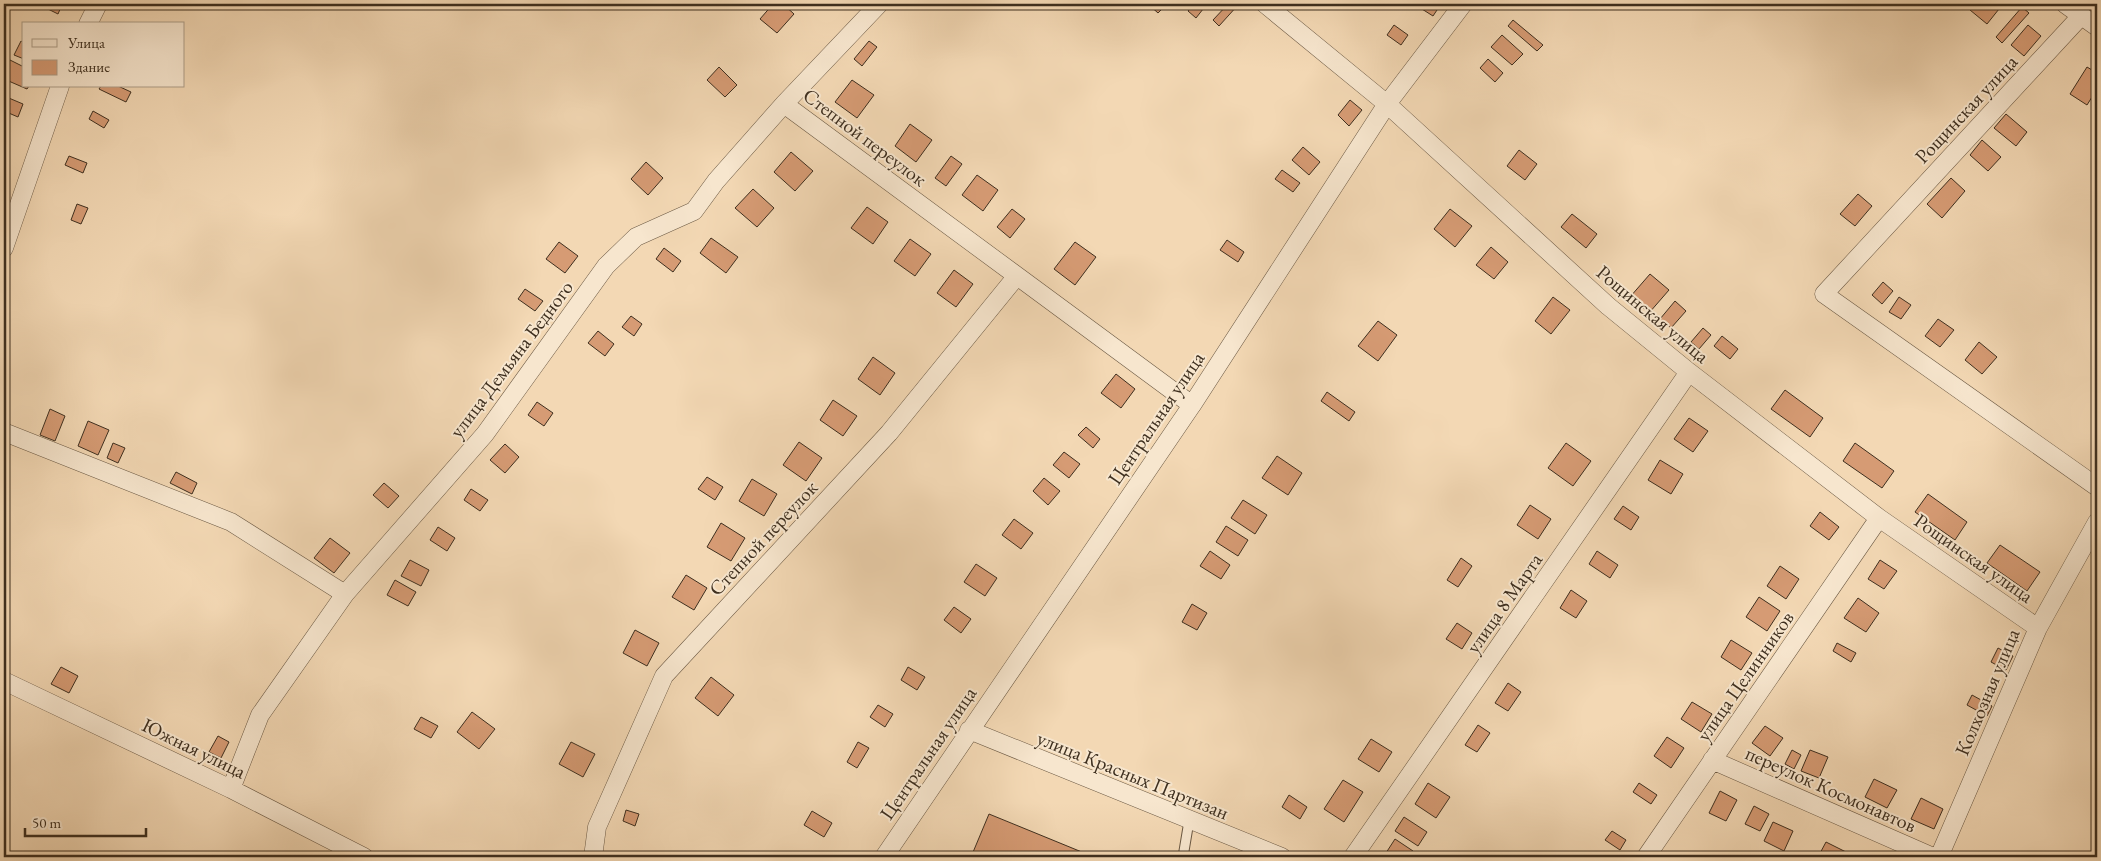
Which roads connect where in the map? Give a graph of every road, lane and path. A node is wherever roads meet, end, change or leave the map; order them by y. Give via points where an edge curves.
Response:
1 (98, 4) edge
2 (879, 4) edge
3 (1265, 4) edge
4 (1463, 4) edge
5 (2065, 4) edge
6 (2081, 16) junction
7 (89, 22) edge
8 (2097, 27) edge
9 (59, 88) edge
10 (784, 104) junction
11 (1387, 104) junction
12 (4, 248) edge
13 (1016, 277) junction
14 (1689, 372) junction
15 (1192, 405) junction
16 (4, 432) edge
17 (2097, 487) edge
18 (1879, 518) junction
19 (2097, 522) edge
20 (345, 594) junction
21 (2038, 628) junction
22 (4, 681) edge
23 (969, 730) junction
24 (1712, 760) junction
25 (231, 789) junction
26 (1189, 821) junction
27 (364, 857) edge
28 (594, 857) edge
29 (884, 857) edge
30 (1183, 857) edge
31 (1282, 857) edge
32 (1354, 857) edge
33 (1646, 857) edge
34 (1933, 857) edge
35 (1940, 857) edge

1 - 7 street
2 - 10 street, улица Демьяна Бедного
3 - 11 street, Рощинская улица
4 - 11 street, Центральная улица
5 - 6 street
6 - 8 street
6 - 17 street, Рощинская улица via 1824,294
9 - 12 street
10 - 13 street, Степной переулок
10 - 20 street, улица Демьяна Бедного via 694,211 636,238 606,266 485,434
11 - 14 street, Рощинская улица via 1608,306
11 - 15 street, Центральная улица
13 - 15 street, Степной переулок
13 - 28 street, Степной переулок via 889,433 664,676 597,827
14 - 18 street, Рощинская улица
14 - 32 street, улица 8 Марта
15 - 23 street, Центральная улица
16 - 20 street via 231,522
18 - 21 street, Рощинская улица
18 - 24 street, улица Целинников
19 - 21 street, Колхозная улица
20 - 25 street, улица Демьяна Бедного via 260,714
21 - 35 street, Колхозная улица
22 - 25 street, Южная улица
23 - 26 street, улица Красных Партизан
23 - 29 street, Центральная улица
24 - 33 street, улица Целинников
24 - 34 street, переулок Космонавтов
25 - 27 street, Южная улица
26 - 30 lane
26 - 31 street, улица Красных Партизан

